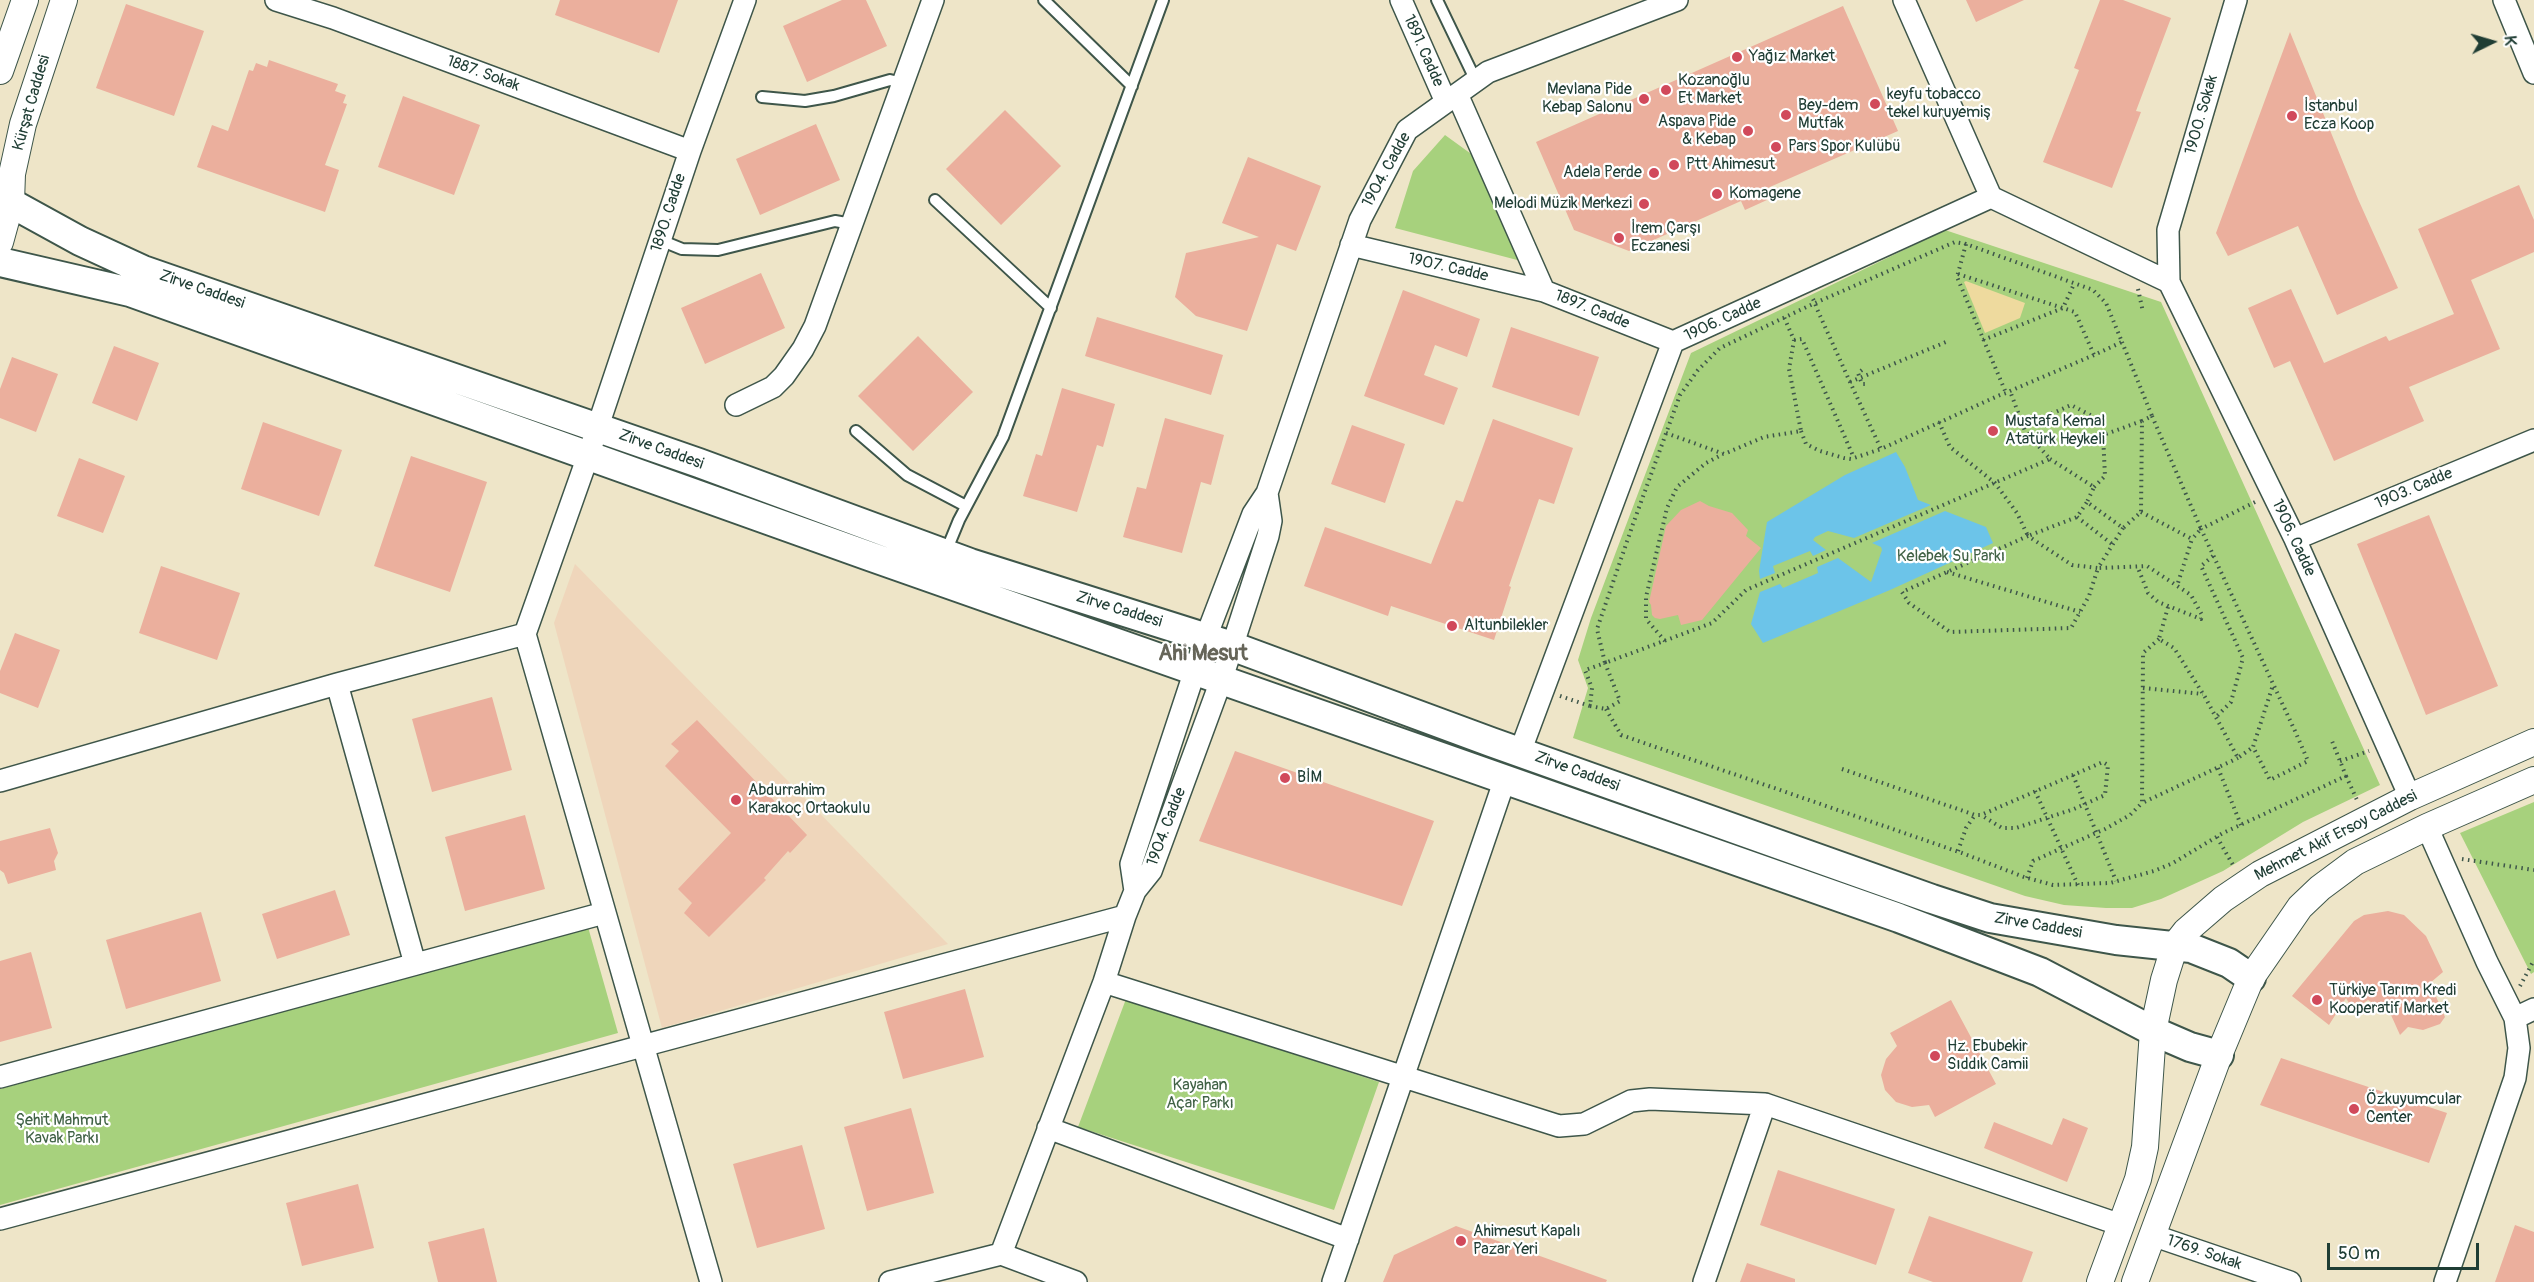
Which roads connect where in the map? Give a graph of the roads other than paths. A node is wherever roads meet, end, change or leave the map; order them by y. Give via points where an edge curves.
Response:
1 (26, 0) edge
2 (64, 0) edge
3 (276, 0) edge
4 (745, 0) edge
5 (933, 0) edge
6 (1044, 0) edge
7 (1162, 0) edge
8 (1401, 0) edge
9 (1437, 0) edge
10 (1677, 0) edge
11 (1904, 0) edge
12 (2236, 0) edge
13 (2504, 0) edge
14 (336, 9) edge
15 (0, 70) edge
16 (2534, 73) edge
17 (1476, 81) junction
18 (903, 83) junction
19 (1132, 86) junction
20 (762, 97) dead end
21 (1451, 98) junction
22 (690, 151) junction
23 (1991, 197) junction
24 (6, 200) edge
25 (935, 200) dead end
26 (852, 224) junction
27 (2168, 230) joint
28 (660, 240) junction
29 (0, 242) edge
30 (1351, 245) junction
31 (0, 262) edge
32 (2169, 282) junction
33 (1544, 291) junction
34 (1051, 308) junction
35 (1673, 342) junction
36 (736, 405) dead end
37 (598, 428) junction
38 (856, 431) dead end
39 (2534, 440) edge
40 (588, 456) junction
41 (1268, 493) junction
42 (966, 506) junction
43 (2295, 539) junction
44 (945, 554) junction
45 (525, 634) junction
46 (1206, 638) junction
47 (1232, 646) junction
48 (1195, 669) junction
49 (1222, 678) junction
50 (337, 684) junction
51 (2534, 742) edge
52 (1520, 752) junction
53 (1505, 779) junction
54 (2534, 780) edge
55 (0, 781) edge
56 (2410, 797) junction
57 (2427, 827) junction
58 (1135, 891) junction
59 (604, 913) junction
60 (1125, 916) junction
61 (2175, 945) junction
62 (415, 964) junction
63 (2251, 978) junction
64 (1104, 982) junction
65 (2534, 1009) edge
66 (2515, 1018) junction
67 (2153, 1031) junction
68 (644, 1045) junction
69 (2219, 1055) junction
70 (0, 1077) edge
71 (1404, 1078) junction
72 (1765, 1104) junction
73 (1048, 1128) junction
74 (0, 1219) edge
75 (2121, 1225) junction
76 (2152, 1235) junction
77 (1348, 1239) junction
78 (1001, 1254) junction
79 (711, 1282) edge
80 (890, 1282) edge
81 (1076, 1282) edge
82 (1333, 1282) edge
83 (1704, 1282) edge
84 (2100, 1282) edge
85 (2135, 1282) edge
86 (2290, 1282) edge
87 (2445, 1282) edge

1 - 15 street
2 - 24 street, Kürşat Caddesi via 23,124
3 - 14 street, 1887. Sokak
4 - 22 street, 1890. Cadde
5 - 18 street
6 - 19 lane
7 - 19 lane
8 - 21 street, 1891. Cadde
9 - 17 lane
10 - 17 street, 1904. Cadde via 1488,72
11 - 23 street
12 - 27 street, 1900. Sokak
13 - 16 street
14 - 22 street, 1887. Sokak
17 - 21 street, 1904. Cadde
18 - 20 lane via 885,81 805,101
18 - 26 street
19 - 34 lane
21 - 30 street, 1904. Cadde via 1407,130
21 - 33 street, 1897. Cadde
22 - 28 street, 1890. Cadde
23 - 32 street
23 - 35 street, 1906. Cadde
24 - 29 street, Kürşat Caddesi
24 - 37 main road, Zirve Caddesi via 143,270
25 - 34 lane
26 - 28 lane via 835,221 718,250 682,249
26 - 36 street via 804,349 773,387
27 - 32 street, 1906. Cadde
28 - 37 street, 1890. Cadde
30 - 33 street, 1907. Cadde
30 - 41 street, 1904. Cadde
31 - 40 main road, Zirve Caddesi via 130,292
32 - 43 street, 1906. Cadde
33 - 35 street, 1897. Cadde
34 - 42 lane via 1003,437
35 - 52 street, 1906. Cadde
37 - 40 street, 1890. Cadde
37 - 44 main road, Zirve Caddesi
38 - 42 lane via 907,475
39 - 43 street, 1903. Cadde
40 - 45 street, 1890. Cadde
40 - 48 main road, Zirve Caddesi
41 - 46 street, 1904. Cadde via 1253,514
41 - 47 street, 1904. Cadde via 1268,536
42 - 44 lane
43 - 56 street, 1906. Cadde
44 - 46 main road, Zirve Caddesi
45 - 50 street
45 - 59 street
46 - 47 main road, Zirve Caddesi
46 - 48 street, 1904. Cadde
47 - 49 street, 1904. Cadde
47 - 52 main road, Zirve Caddesi
48 - 49 main road, Zirve Caddesi
48 - 58 street, 1904. Cadde via 1131,864
49 - 53 main road, Zirve Caddesi
49 - 58 street, 1904. Cadde via 1151,871
50 - 55 street
50 - 62 street
51 - 56 street, Mehmet Akif Ersoy Caddesi
52 - 61 main road, Zirve Caddesi via 1990,918 2116,940
53 - 67 main road, Zirve Caddesi via 1932,930 2040,972
53 - 71 street
54 - 57 street, Mehmet Akif Ersoy Caddesi
56 - 61 street, Mehmet Akif Ersoy Caddesi via 2260,874 2196,921
57 - 63 street, Mehmet Akif Ersoy Caddesi via 2355,862 2320,888 2300,907
57 - 66 street
58 - 60 street
59 - 62 street
59 - 68 street
60 - 64 street
60 - 68 street
61 - 63 main road, Zirve Caddesi via 2218,958
61 - 67 street, Mehmet Akif Ersoy Caddesi
62 - 70 street
63 - 69 street, Mehmet Akif Ersoy Caddesi
64 - 71 street
64 - 73 street
65 - 66 street
66 - 87 street via 2519,1048 2515,1078
67 - 69 main road, Zirve Caddesi
67 - 75 street, Mehmet Akif Ersoy Caddesi via 2145,1147
68 - 74 street
68 - 79 street
69 - 76 street, Mehmet Akif Ersoy Caddesi
71 - 72 street via 1559,1126 1584,1124 1631,1101
71 - 77 street
72 - 75 street
72 - 83 street
73 - 77 street
73 - 78 street
75 - 84 street, Mehmet Akif Ersoy Caddesi
76 - 85 street, Mehmet Akif Ersoy Caddesi
76 - 86 street, 1769. Sokak
77 - 82 street
78 - 80 street
78 - 81 street

